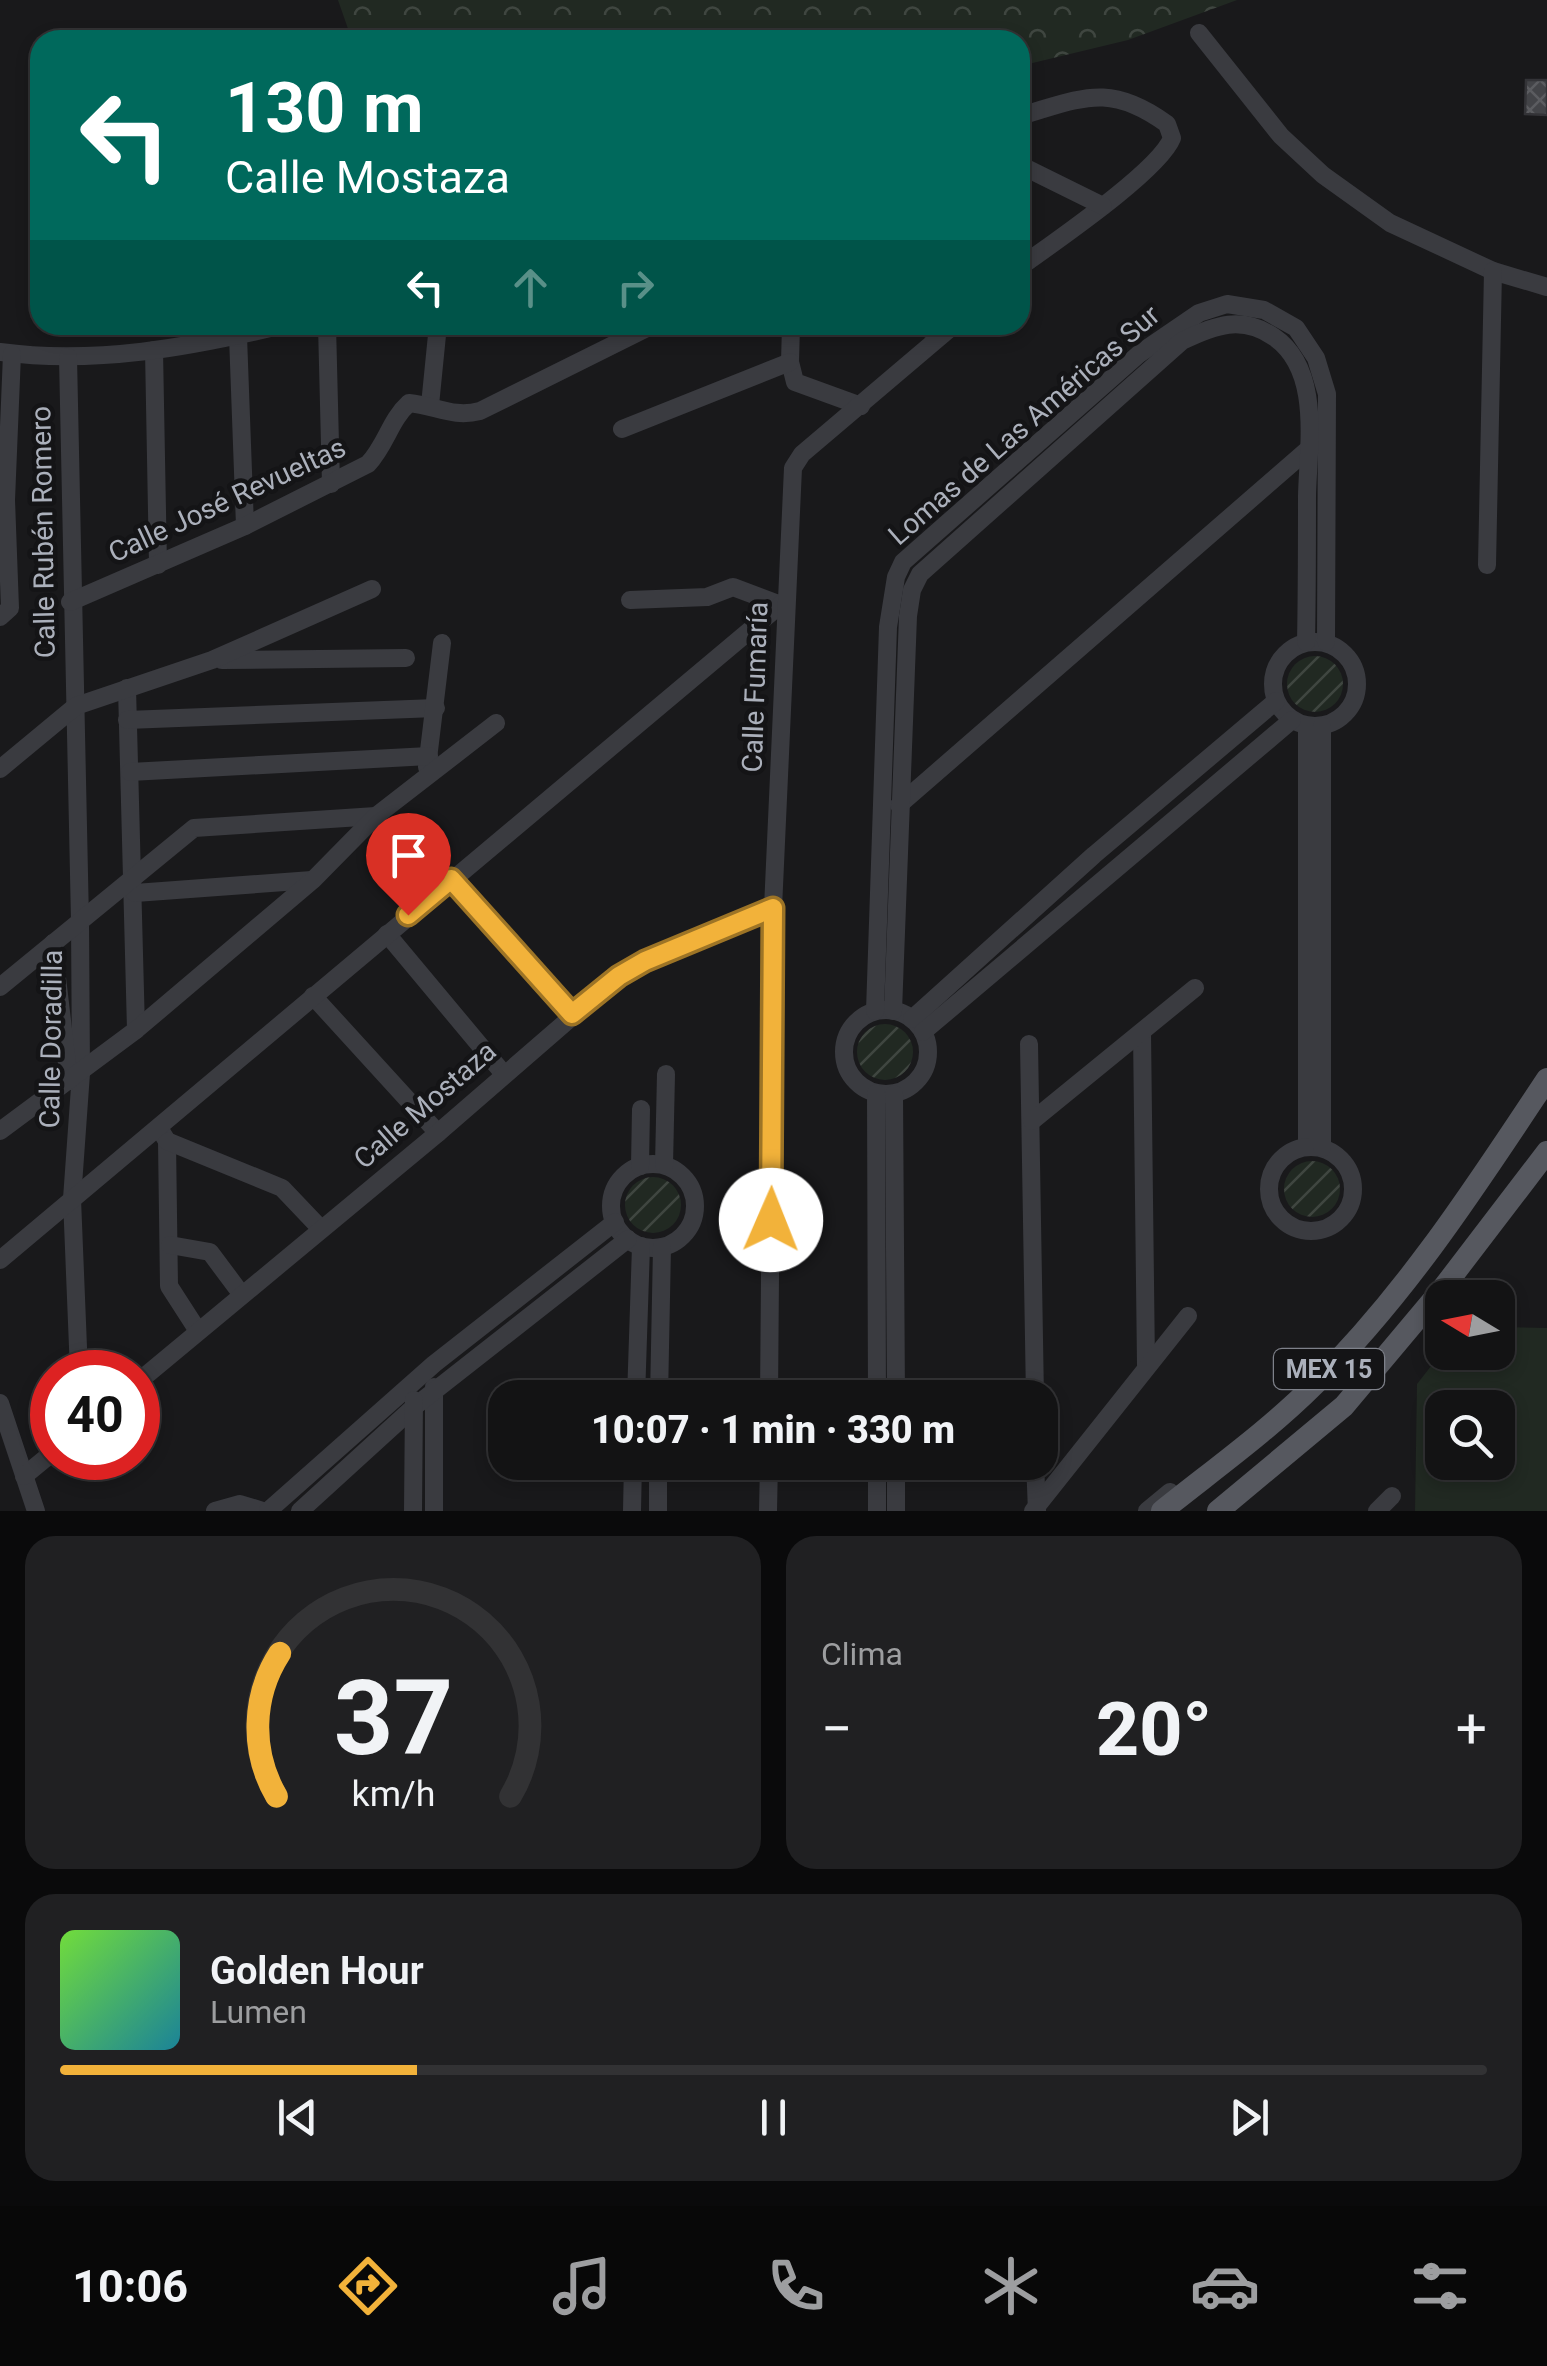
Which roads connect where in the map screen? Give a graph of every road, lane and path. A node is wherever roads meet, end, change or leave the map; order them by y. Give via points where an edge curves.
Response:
1 (1200, 34) dead end
2 (1030, 114) edge
3 (1030, 171) edge
4 (1102, 206) junction
5 (1030, 260) edge
6 (1492, 271) junction
7 (1547, 287) edge
8 (242, 335) edge
9 (327, 335) edge
10 (437, 335) edge
11 (633, 335) edge
12 (791, 335) edge
13 (942, 335) edge
14 (238, 336) junction
15 (154, 350) junction
16 (6, 353) edge
17 (68, 357) junction
18 (790, 362) junction
19 (430, 405) junction
20 (861, 406) junction
21 (622, 429) dead end
22 (1326, 434) junction
23 (1050, 447) junction
24 (1308, 450) junction
25 (332, 484) junction
26 (3, 502) edge
27 (246, 526) junction
28 (158, 565) junction
29 (1487, 565) dead end
30 (372, 589) dead end
31 (5, 598) edge
32 (630, 600) dead end
33 (70, 602) junction
34 (782, 602) junction
35 (1306, 642) junction
36 (1326, 642) junction
37 (442, 644) dead end
38 (406, 658) dead end
39 (212, 660) junction
40 (127, 688) junction
41 (1276, 702) junction
42 (76, 706) junction
43 (436, 708) junction
44 (127, 720) junction
45 (496, 723) dead end
46 (1307, 724) junction
47 (429, 756) junction
48 (0, 769) edge
49 (130, 772) junction
50 (424, 780) junction
51 (902, 804) junction
52 (376, 816) junction
53 (882, 818) junction
54 (1094, 856) junction
55 (1108, 872) junction
56 (451, 879) junction
57 (312, 880) junction
58 (134, 885) junction
59 (773, 908) junction
60 (80, 920) junction
61 (387, 934) junction
62 (53, 943) junction
63 (0, 987) edge
64 (1195, 988) dead end
65 (313, 996) junction
66 (884, 1011) junction
67 (572, 1014) junction
68 (917, 1025) junction
69 (136, 1030) junction
70 (1142, 1032) junction
71 (1029, 1044) dead end
72 (504, 1073) junction
73 (666, 1074) dead end
74 (75, 1077) junction
75 (1547, 1079) edge
76 (885, 1093) junction
77 (641, 1109) dead end
78 (1032, 1121) junction
79 (0, 1131) edge
80 (438, 1133) junction
81 (163, 1134) junction
82 (1508, 1138) junction
83 (1314, 1148) junction
84 (1547, 1151) edge
85 (664, 1165) junction
86 (640, 1166) junction
87 (1485, 1175) junction
88 (72, 1199) junction
89 (1510, 1199) junction
90 (614, 1222) junction
91 (322, 1230) junction
92 (635, 1243) junction
93 (170, 1244) junction
94 (662, 1246) junction
95 (0, 1260) edge
96 (242, 1295) junction
97 (1188, 1316) dead end
98 (886, 1323) junction
99 (198, 1331) junction
100 (78, 1350) edge
101 (160, 1363) edge
102 (434, 1364) junction
103 (1146, 1365) junction
104 (636, 1380) edge
105 (659, 1380) edge
106 (769, 1380) edge
107 (879, 1380) edge
108 (894, 1380) edge
109 (1035, 1380) edge
110 (413, 1385) junction
111 (434, 1391) junction
112 (0, 1403) edge
113 (414, 1407) junction
114 (30, 1471) edge
115 (24, 1476) junction
116 (633, 1480) edge
117 (658, 1480) edge
118 (769, 1480) edge
119 (877, 1480) edge
120 (896, 1480) edge
121 (1035, 1480) edge
122 (1392, 1496) dead end
123 (632, 1505) edge
124 (658, 1506) edge
125 (1036, 1510) edge
126 (36, 1511) edge
127 (215, 1511) edge
128 (265, 1511) edge
129 (300, 1511) edge
130 (413, 1511) edge
131 (434, 1511) edge
132 (768, 1511) edge
133 (878, 1511) edge
134 (896, 1511) edge
135 (1146, 1511) edge
136 (1162, 1511) edge
137 (1218, 1511) edge
138 (1377, 1511) edge

1 - 6 street via 1281,136 1323,175 1390,223
2 - 4 street via 1107,96 1136,104 1170,128 1170,145
3 - 4 street
4 - 5 street
6 - 7 street
6 - 29 street
8 - 14 street
9 - 25 street
10 - 19 street
11 - 19 street via 480,411 461,416
12 - 18 street
13 - 20 street
14 - 15 street
14 - 27 street
15 - 17 street
15 - 28 street
16 - 17 street
16 - 26 street
17 - 33 street, Calle Rubén Romero
18 - 20 street via 795,382
18 - 21 street
19 - 25 street, Calle José Revueltas via 410,404 398,413 382,450
20 - 34 street, Calle Fumaría via 792,468
22 - 23 street, Lomas de Las Américas Sur via 1327,394 1316,358 1296,328 1264,310 1227,304 1165,334
22 - 24 street
22 - 36 street, Lomas de Las Américas Sur
23 - 24 street, Lomas de Las Américas Sur via 1182,341 1237,322 1262,328 1299,365 1309,408
23 - 51 street, Lomas de Las Américas Sur via 920,574 912,590
23 - 53 street, Lomas de Las Américas Sur via 903,562 896,577 888,628
24 - 35 street, Lomas de Las Américas Sur
24 - 51 street
25 - 27 street, Calle José Revueltas
26 - 31 street
27 - 28 street, Calle José Revueltas
28 - 33 street, Calle José Revueltas
30 - 39 street
32 - 34 street via 707,597 733,587
33 - 42 street, Calle Rubén Romero
34 - 56 street
34 - 59 street, Calle Fumaría
35 - 36 street
35 - 41 street via 1274,671
36 - 46 street via 1352,662 1356,694 1338,720
37 - 43 street
38 - 39 street
39 - 40 street
40 - 42 street
40 - 44 street
41 - 46 street
41 - 54 street
42 - 48 street
42 - 60 street, Calle Doradilla
43 - 44 street
43 - 47 street
44 - 49 street
45 - 50 street
46 - 55 street
46 - 83 street
47 - 49 street
47 - 50 street
49 - 58 street
50 - 52 street
51 - 53 street
51 - 66 street, Lomas de Las Américas Sur
52 - 57 street
52 - 58 street via 194,828
53 - 66 street, Lomas de Las Américas Sur
54 - 55 street
54 - 68 street
55 - 68 street
56 - 61 street
56 - 67 street
57 - 58 street
57 - 69 street
58 - 60 street
58 - 69 street
59 - 67 street, Calle Mostaza via 645,961
59 - 106 street, Calle Fumaría
60 - 62 street
60 - 74 street, Calle Doradilla
61 - 65 street
61 - 72 street
62 - 63 street
62 - 74 street
64 - 70 street
65 - 80 street
65 - 81 street
66 - 68 street
66 - 76 street via 854,1024 844,1046 855,1081
67 - 72 street, Calle Mostaza
68 - 76 street via 928,1058 924,1070 906,1089
69 - 74 street
70 - 78 street
70 - 103 street
71 - 78 street
72 - 80 street, Calle Mostaza
73 - 85 street
74 - 79 street
74 - 88 street, Calle Doradilla
75 - 82 main road, MEX 15
76 - 98 street
77 - 86 street
78 - 109 street
80 - 91 street, Calle Mostaza
81 - 88 street
81 - 91 street via 282,1188
81 - 93 street
82 - 84 main road via 1526,1159
82 - 87 main road, MEX 15
83 - 83 street via 1281,1160 1269,1186 1277,1214 1301,1231 1330,1228 1354,1192 1346,1164
84 - 89 main road, MEX 15
85 - 86 street
85 - 94 street via 686,1181 694,1207 685,1232
86 - 90 street via 615,1188
87 - 89 main road via 1507,1179
87 - 135 street via 1470,1182 1392,1288 1304,1384
87 - 136 main road, MEX 15 via 1366,1330 1314,1385
88 - 95 street
88 - 100 street, Calle Doradilla
89 - 137 main road, MEX 15 via 1344,1406
90 - 92 street
90 - 102 street
91 - 96 street, Calle Mostaza
92 - 94 street
92 - 104 street
92 - 111 street
93 - 96 street via 210,1252
93 - 99 street via 169,1286
94 - 105 street
96 - 99 street, Calle Mostaza
97 - 103 street
98 - 107 street
98 - 108 street
99 - 101 street, Calle Mostaza
102 - 110 street
102 - 111 street
103 - 125 street
110 - 113 street
110 - 128 street
111 - 113 street
111 - 131 street
112 - 115 street
113 - 129 street
113 - 130 street
114 - 115 street
115 - 126 street
116 - 123 street
117 - 124 street
118 - 132 street
119 - 133 street
120 - 134 street
121 - 125 street
122 - 138 street
123 - 124 street
127 - 128 street via 240,1504

